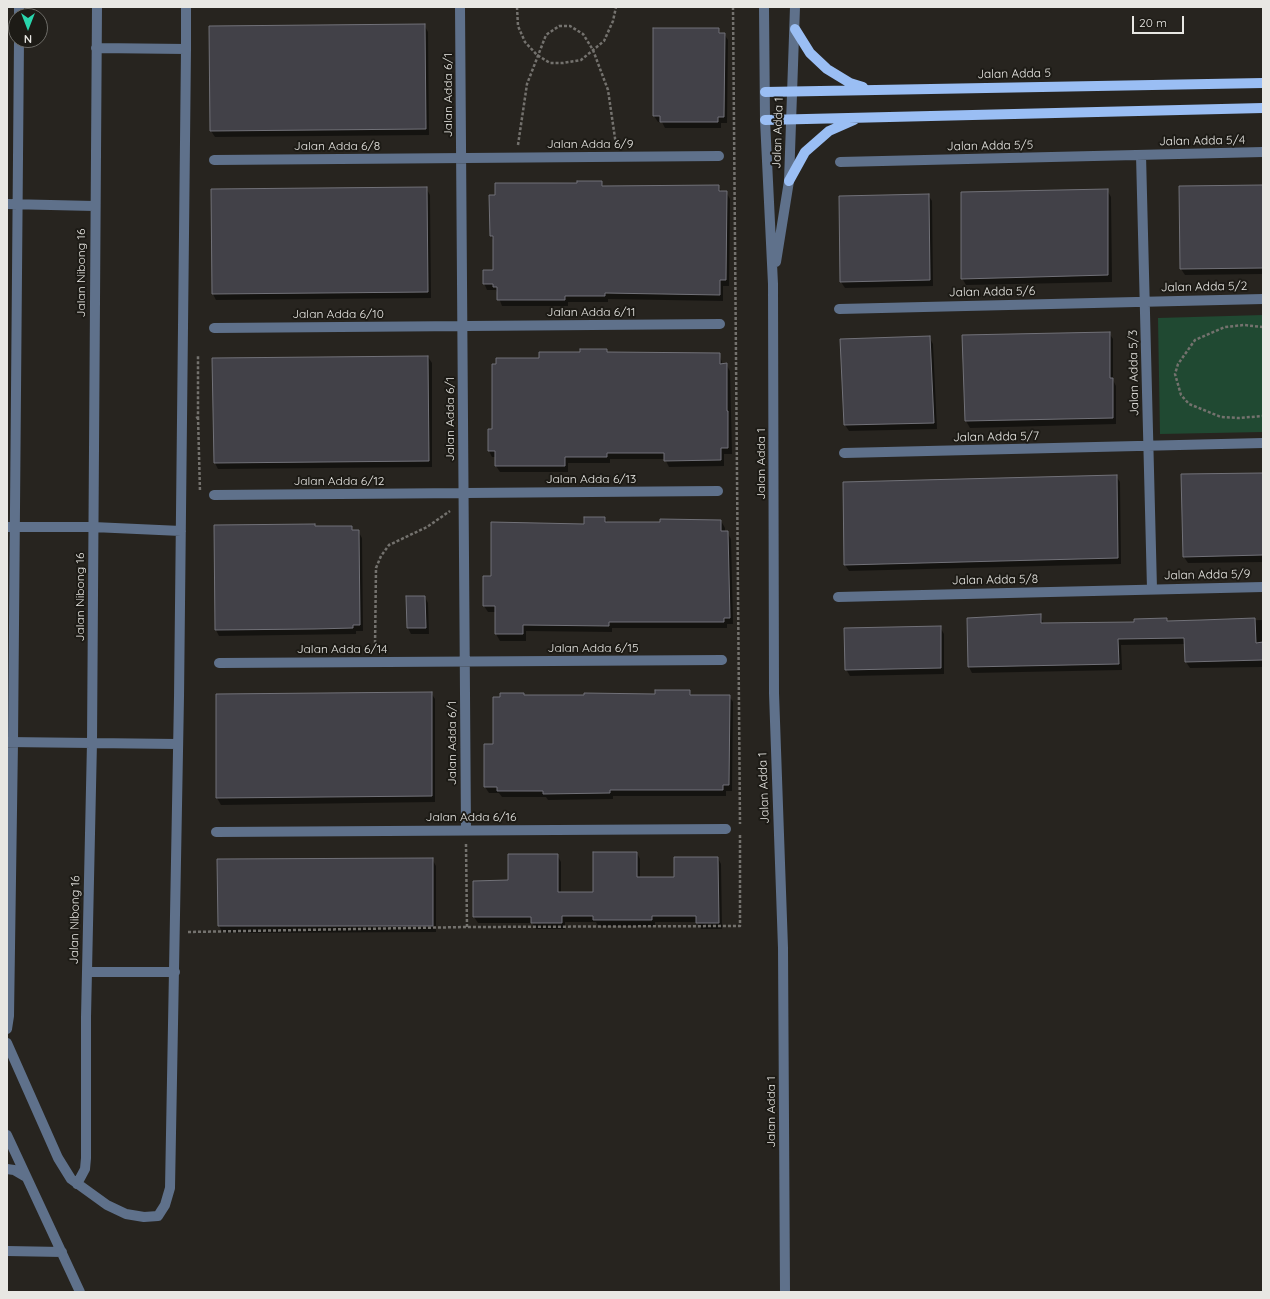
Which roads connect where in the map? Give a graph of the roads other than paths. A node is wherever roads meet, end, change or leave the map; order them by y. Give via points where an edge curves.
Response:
1 (97, 7) edge
2 (186, 7) edge
3 (460, 7) edge
4 (764, 7) edge
5 (795, 7) edge
6 (795, 29) junction
7 (19, 48) edge
8 (96, 48) junction
9 (186, 48) junction
10 (1263, 83) edge
11 (869, 89) junction
12 (765, 92) junction
13 (792, 93) junction
14 (1263, 108) edge
15 (860, 118) junction
16 (765, 120) junction
17 (792, 120) junction
18 (1263, 152) edge
19 (1142, 155) junction
20 (719, 156) dead end
21 (461, 158) junction
22 (214, 160) dead end
23 (840, 162) dead end
24 (789, 181) junction
25 (7, 204) edge
26 (19, 204) junction
27 (94, 206) junction
28 (773, 284) junction
29 (1263, 299) edge
30 (1145, 301) junction
31 (839, 309) dead end
32 (720, 324) dead end
33 (462, 326) junction
34 (214, 328) dead end
35 (1263, 444) edge
36 (1148, 446) junction
37 (844, 453) dead end
38 (718, 491) dead end
39 (214, 495) road end
40 (464, 497) junction
41 (11, 527) edge
42 (93, 527) junction
43 (180, 531) junction
44 (1263, 587) edge
45 (1152, 590) junction
46 (838, 597) dead end
47 (722, 660) dead end
48 (465, 662) junction
49 (219, 663) dead end
50 (10, 742) edge
51 (92, 742) junction
52 (177, 744) junction
53 (726, 829) dead end
54 (466, 830) junction
55 (216, 832) dead end
56 (87, 972) junction
57 (175, 972) junction
58 (7, 1029) edge
59 (7, 1043) edge
60 (7, 1135) edge
61 (7, 1169) edge
62 (26, 1177) junction
63 (77, 1184) junction
64 (7, 1251) edge
65 (62, 1252) junction
66 (80, 1292) edge
67 (785, 1292) edge

1 - 8 street, Jalan Nibong 16
2 - 9 street
3 - 21 street, Jalan Adda 6/1
4 - 12 street, Jalan Adda 1
5 - 6 street, Jalan Adda 1
6 - 11 main road via 810,53 827,69 850,83
6 - 13 street, Jalan Adda 1
7 - 26 street
8 - 9 street
8 - 27 street, Jalan Nibong 16
9 - 43 street
10 - 11 main road, Jalan Adda 5
11 - 13 main road, Jalan Adda 5
12 - 13 main road, Jalan Adda 5
12 - 16 street, Jalan Adda 1
13 - 17 street, Jalan Adda 1
14 - 15 main road
15 - 17 main road
15 - 24 main road via 829,131 805,152
16 - 17 main road
16 - 28 street, Jalan Adda 1
17 - 24 street, Jalan Adda 1
18 - 19 street, Jalan Adda 5/4
19 - 23 street, Jalan Adda 5/5
19 - 30 street, Jalan Adda 5/3
20 - 21 street, Jalan Adda 6/9
21 - 22 street, Jalan Adda 6/8
21 - 33 street, Jalan Adda 6/1
24 - 28 street, Jalan Adda 1
25 - 26 street
26 - 27 street
26 - 41 street
27 - 42 street, Jalan Nibong 16
28 - 67 street, Jalan Adda 1 via 774,693 783,948
29 - 30 street, Jalan Adda 5/2
30 - 31 street, Jalan Adda 5/6
30 - 36 street, Jalan Adda 5/3
32 - 33 street, Jalan Adda 6/11
33 - 34 street, Jalan Adda 6/10
33 - 40 street, Jalan Adda 6/1
35 - 36 street
36 - 37 street, Jalan Adda 5/7
36 - 45 street, Jalan Adda 5/3
38 - 40 street, Jalan Adda 6/13
39 - 40 street, Jalan Adda 6/12
40 - 48 street, Jalan Adda 6/1
41 - 42 street
41 - 50 street
42 - 43 street
42 - 51 street, Jalan Nibong 16
43 - 52 street
44 - 45 street, Jalan Adda 5/9
45 - 46 street, Jalan Adda 5/8
47 - 48 street, Jalan Adda 6/15
48 - 49 street, Jalan Adda 6/14
48 - 54 street, Jalan Adda 6/1
50 - 51 street
50 - 58 street
51 - 52 street
51 - 56 street, Jalan Nibong 16
52 - 57 street
53 - 54 street, Jalan Adda 6/16
54 - 55 street, Jalan Adda 6/16
56 - 57 street
56 - 63 street, Jalan Nibong 16 via 86,1158 83,1173
57 - 63 street via 170,1188 165,1205 158,1216 126,1214 107,1205
59 - 63 street via 58,1158 64,1170
60 - 62 street
61 - 62 street
62 - 65 street
64 - 65 street
65 - 66 street

